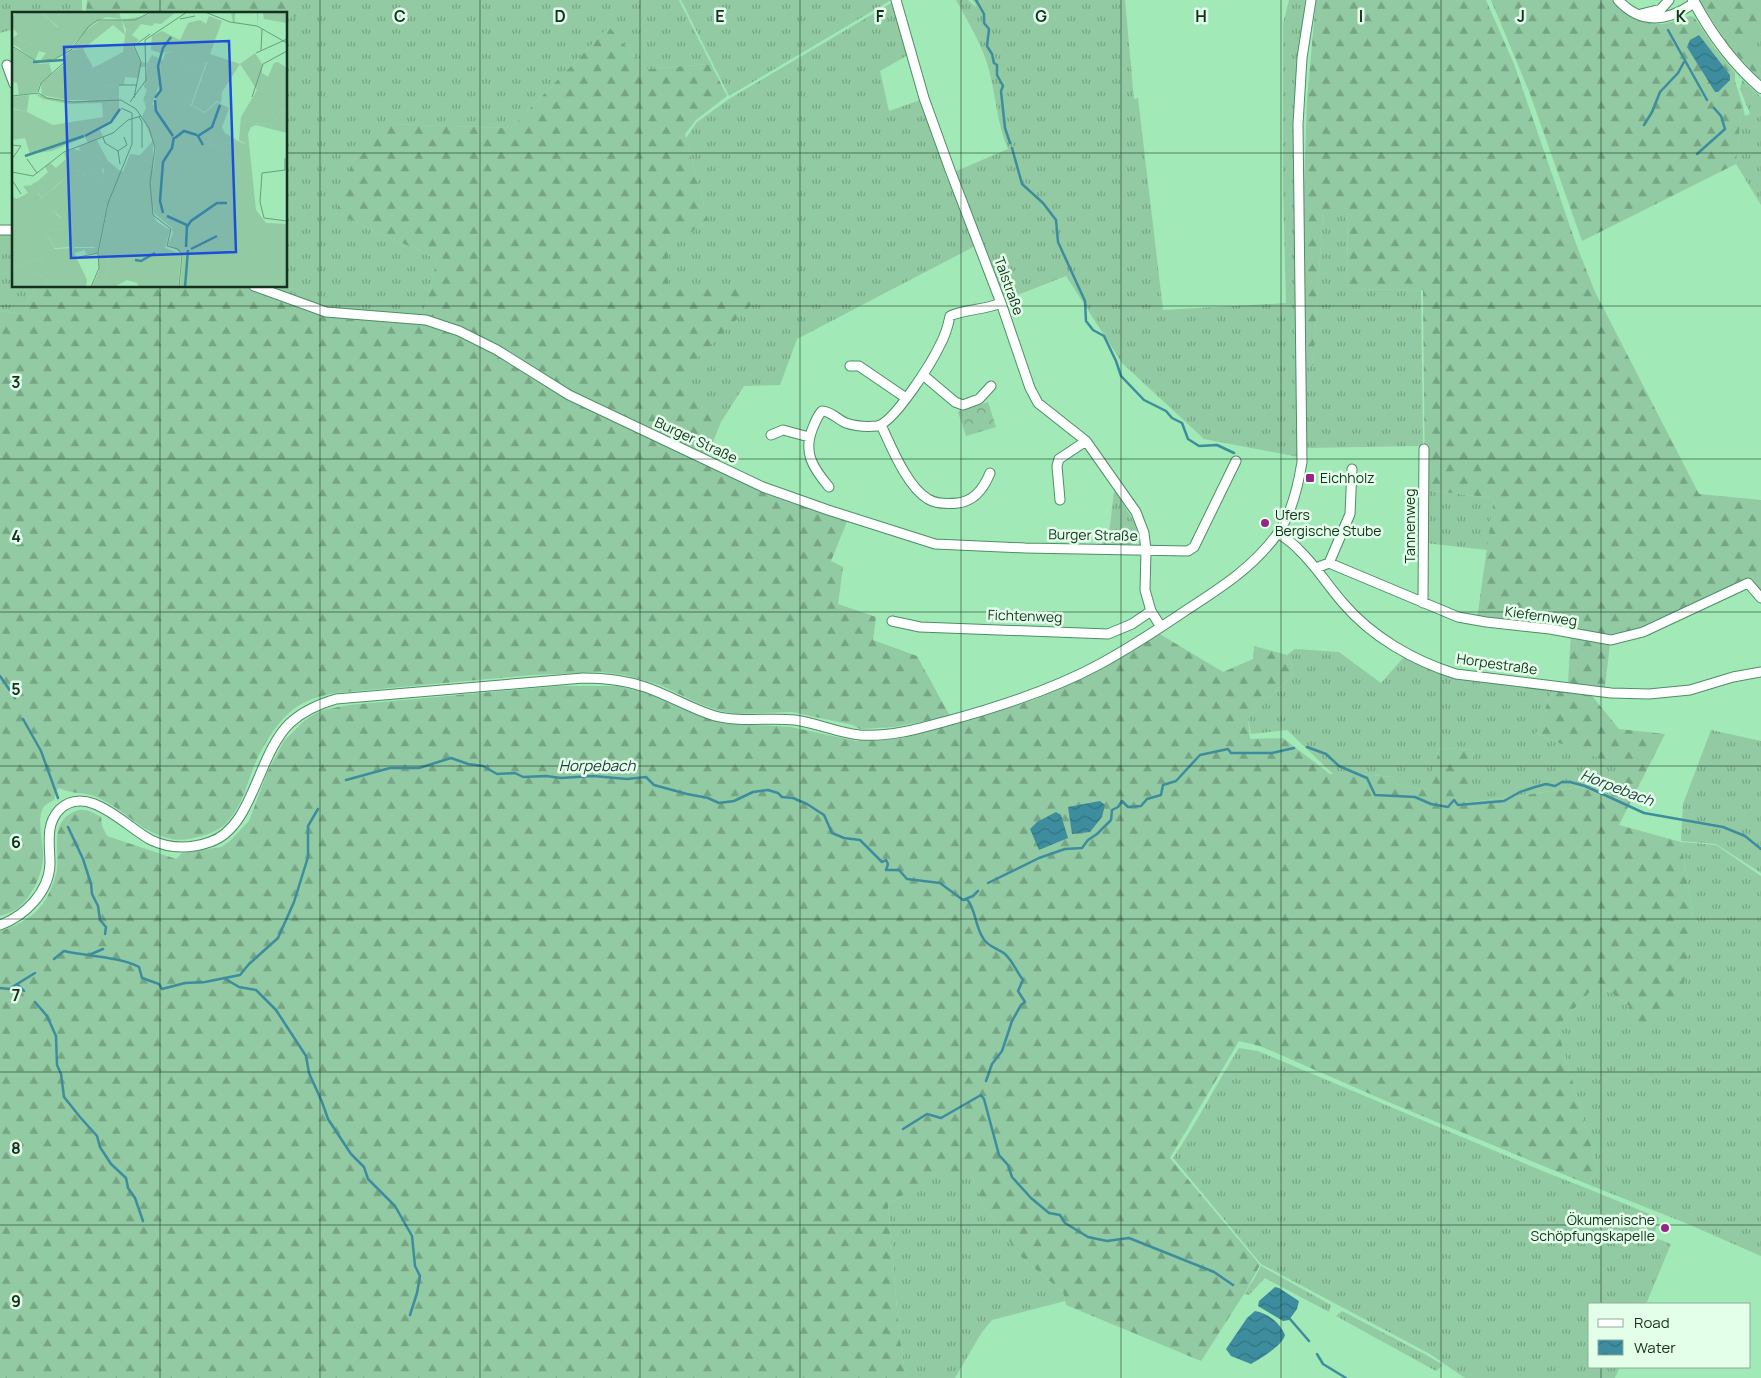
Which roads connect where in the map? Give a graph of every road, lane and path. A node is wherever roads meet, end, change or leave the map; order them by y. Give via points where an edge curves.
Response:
1 (896, 0) edge
2 (1310, 0) edge
3 (1618, 0) edge
4 (1669, 0) edge
5 (1693, 1) edge
6 (1639, 15) junction
7 (6, 65) dead end
8 (12, 79) edge
9 (1761, 88) edge
10 (260, 288) edge
11 (1001, 303) junction
12 (850, 366) dead end
13 (923, 375) junction
14 (991, 386) dead end
15 (906, 398) junction
16 (881, 425) junction
17 (771, 435) dead end
18 (808, 437) junction
19 (1086, 441) junction
20 (1424, 449) dead end
21 (1236, 461) dead end
22 (1352, 469) dead end
23 (990, 473) dead end
24 (829, 487) dead end
25 (1060, 500) dead end
26 (1278, 533) junction
27 (1146, 550) junction
28 (1329, 563) junction
29 (1316, 568) junction
30 (1761, 598) edge
31 (1423, 603) junction
32 (1151, 611) junction
33 (892, 622) dead end
34 (1161, 627) junction
35 (1761, 672) edge
36 (0, 925) edge

1 - 11 street, Talstraße via 924,98
2 - 26 street via 1298,124 1302,462 1296,495
3 - 6 street
4 - 6 street via 1660,9
5 - 6 street via 1664,18
5 - 9 main road via 1732,60
7 - 8 street
10 - 27 street, Burger Straße via 326,312 426,320 453,328 497,350 569,395 763,487 935,544
11 - 13 street via 950,316 940,346
11 - 19 street, Talstraße via 1038,404
12 - 15 street via 859,366
13 - 14 street via 963,405 979,399
13 - 15 street
15 - 16 street via 895,414
16 - 18 street via 854,425 822,411
16 - 23 street via 906,474 927,499 950,503 971,499 979,493
17 - 18 street via 783,430
18 - 24 street via 810,461
19 - 25 street via 1059,459
19 - 27 street, Talstraße via 1136,512 1143,527
20 - 31 street, Tannenweg
21 - 27 street via 1194,547 1188,551
22 - 28 street via 1350,514
26 - 29 street, Horpestraße via 1298,548
26 - 34 street via 1251,564 1225,586
27 - 32 street, Talstraße via 1144,590
28 - 29 street
28 - 31 street, Kiefernweg
29 - 35 street, Horpestraße via 1345,605 1381,638 1416,658 1456,674 1611,693 1650,694 1690,690
30 - 31 street, Kiefernweg via 1748,583 1643,632 1610,640 1458,617
32 - 33 street, Fichtenweg via 1132,624 1108,634 920,627
32 - 34 street, Talstraße
34 - 36 street via 1099,665 1030,695 894,734 860,735 797,721 716,716 645,686 614,679 584,678 336,699 308,710 283,731 267,756 236,824 212,842 168,846 144,836 93,803 80,801 60,809 49,830 49,870 39,894 25,912

